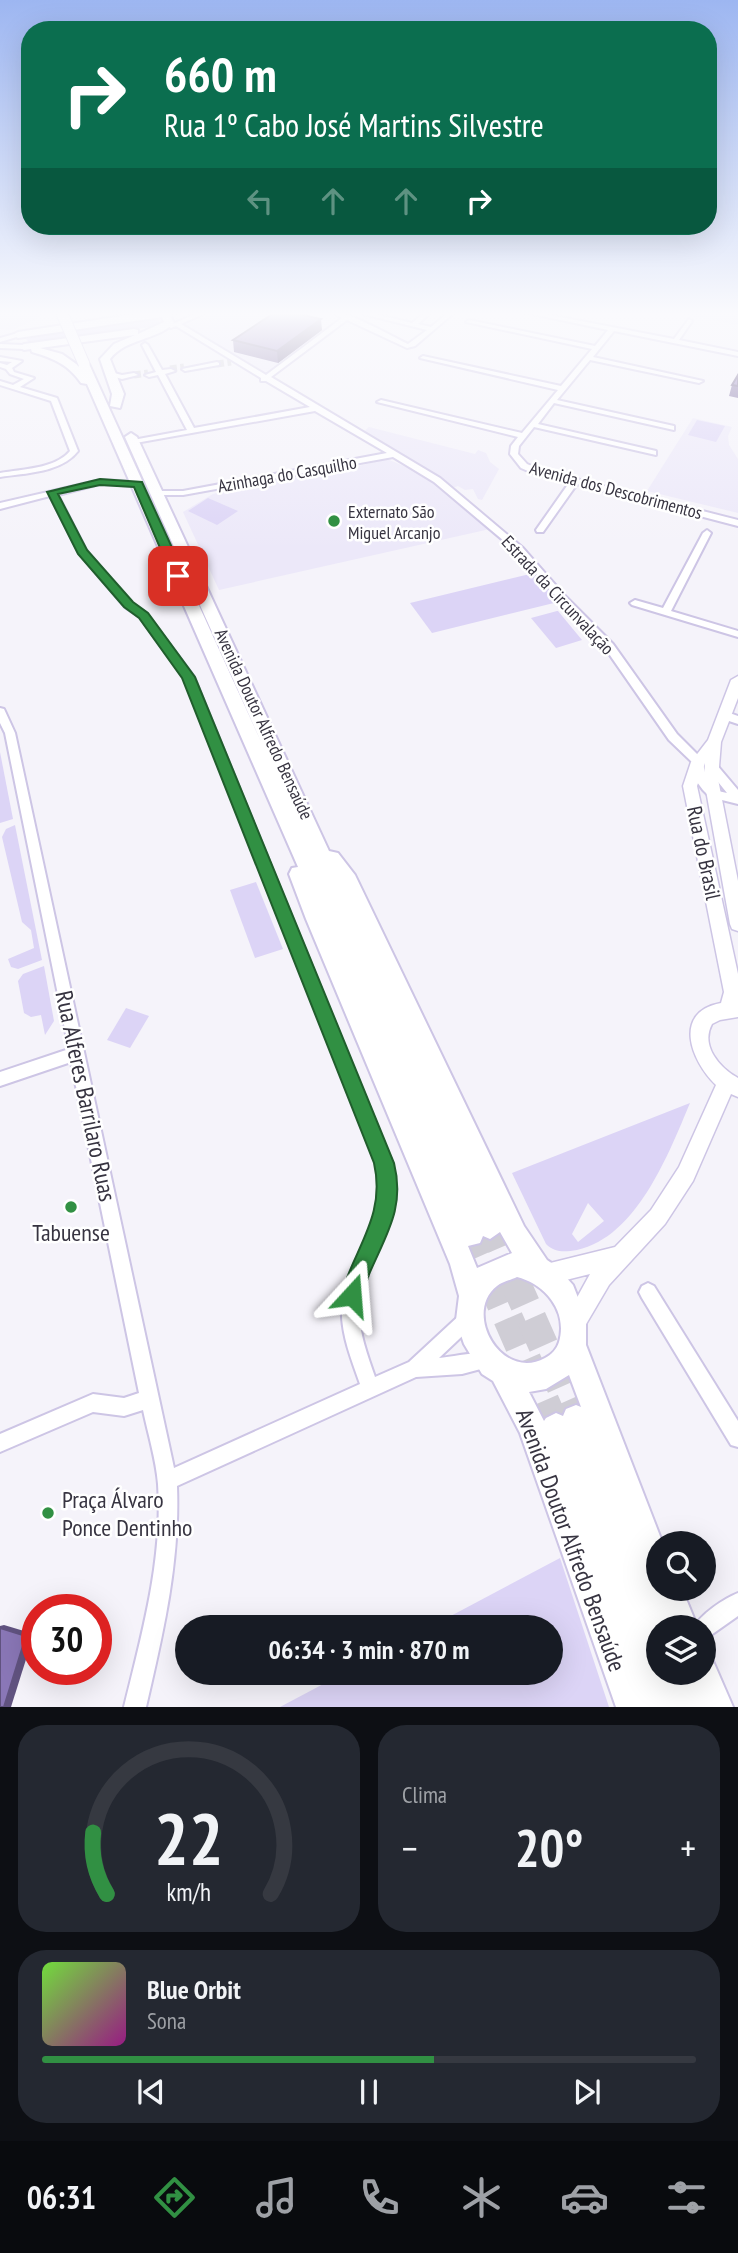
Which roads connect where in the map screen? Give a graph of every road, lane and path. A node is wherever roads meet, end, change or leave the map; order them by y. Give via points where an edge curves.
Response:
1 (25, 391) edge
2 (90, 391) edge
3 (98, 391) edge
4 (106, 391) edge
5 (116, 391) edge
6 (170, 391) edge
7 (284, 391) edge
8 (562, 391) edge
9 (381, 401) dead end
10 (553, 401) junction
11 (116, 406) junction
12 (317, 408) junction
13 (110, 422) junction
14 (534, 425) junction
15 (671, 428) dead end
16 (192, 431) junction
17 (524, 436) junction
18 (133, 442) junction
19 (653, 453) dead end
20 (391, 455) junction
21 (130, 466) junction
22 (0, 475) edge
23 (100, 482) junction
24 (574, 482) junction
25 (138, 484) junction
26 (52, 492) junction
27 (183, 493) joint
28 (160, 498) junction
29 (0, 506) edge
30 (738, 523) edge
31 (540, 530) dead end
32 (706, 533) dead end
33 (635, 603) dead end
34 (666, 612) junction
35 (738, 634) edge
36 (738, 680) edge
37 (0, 712) edge
38 (723, 715) junction
39 (738, 720) edge
40 (705, 765) junction
41 (706, 791) junction
42 (736, 797) edge
43 (304, 837) junction
44 (738, 924) edge
45 (732, 1010) edge
46 (77, 1053) junction
47 (0, 1079) edge
48 (732, 1085) edge
49 (481, 1230) tunnel mouth
50 (618, 1257) junction
51 (541, 1271) junction
52 (648, 1292) dead end
53 (471, 1307) junction
54 (573, 1334) junction
55 (495, 1367) junction
56 (415, 1368) junction
57 (371, 1389) junction
58 (150, 1398) junction
59 (738, 1438) edge
60 (0, 1443) edge
61 (167, 1481) junction
62 (646, 1537) edge
63 (738, 1603) edge
64 (651, 1615) edge
65 (716, 1620) edge
66 (646, 1670) edge
67 (652, 1685) edge
68 (680, 1685) edge
69 (706, 1685) edge
70 (135, 1707) edge
71 (633, 1707) edge
72 (661, 1707) edge
73 (690, 1707) edge
74 (716, 1707) edge

1 - 22 street via 54,400 74,452 61,463
2 - 13 highway
3 - 13 highway, Avenida Doutor Alfredo Bensaúde
4 - 11 highway, Avenida Doutor Alfredo Bensaúde
5 - 11 highway
6 - 16 street
7 - 12 street, Estrada da Circunvalação
8 - 10 street, Avenida dos Descobrimentos
9 - 17 street
10 - 14 street, Avenida dos Descobrimentos
10 - 15 street
11 - 18 highway, Avenida Doutor Alfredo Bensaúde
12 - 16 street
12 - 20 street, Estrada da Circunvalação
13 - 21 highway, Avenida Doutor Alfredo Bensaúde
14 - 17 street, Avenida dos Descobrimentos
14 - 19 street
16 - 18 street
17 - 24 street, Avenida dos Descobrimentos via 515,446 517,461
18 - 28 highway, Avenida Doutor Alfredo Bensaúde
20 - 27 street, Azinhaga do Casquilho
20 - 40 street, Estrada da Circunvalação via 437,481 520,550 609,646 673,737
21 - 23 street
21 - 25 highway, Avenida Doutor Alfredo Bensaúde
23 - 25 street
23 - 26 street
24 - 30 street, Avenida dos Descobrimentos
24 - 31 street
25 - 43 highway, Avenida Doutor Alfredo Bensaúde
26 - 29 street
26 - 57 street via 82,551 143,615 189,677 384,1163 388,1205 358,1274 351,1307 355,1342
27 - 28 street, Azinhaga do Casquilho
28 - 43 highway, Avenida Doutor Alfredo Bensaúde
32 - 34 street
33 - 34 street
34 - 35 street
36 - 38 main road, Rua do Brasil
37 - 46 street, Rua Alferes Barrilaro Ruas via 10,733
38 - 39 street
38 - 40 main road, Rua do Brasil
40 - 41 main road, Rua do Brasil
40 - 41 main road, Rua do Brasil via 690,780
40 - 42 street, Estrada da Circunvalação
41 - 42 street
41 - 44 main road, Rua do Brasil
41 - 45 main road, Rua do Brasil
43 - 49 highway, Avenida Doutor Alfredo Bensaúde via 310,868
43 - 51 highway, Avenida Doutor Alfredo Bensaúde via 348,881 515,1235
43 - 53 highway, Avenida Doutor Alfredo Bensaúde via 298,870 463,1264
45 - 48 main road via 712,1015 698,1038 710,1070
46 - 47 street
46 - 58 street, Rua Alferes Barrilaro Ruas
48 - 50 main road via 658,1217
50 - 51 main road
50 - 54 main road via 590,1293
51 - 53 highway via 517,1264 498,1268 483,1279
51 - 54 highway via 569,1304
52 - 59 street
53 - 55 highway via 474,1340
53 - 56 street
54 - 55 highway via 562,1364 545,1376 525,1380
54 - 62 highway
55 - 56 street
55 - 71 highway, Avenida Doutor Alfredo Bensaúde via 532,1427
56 - 57 street
57 - 61 street
58 - 60 street via 124,1407 93,1403
58 - 61 street, Rua Alferes Barrilaro Ruas
61 - 70 street, Rua Alferes Barrilaro Ruas via 169,1530 164,1575
63 - 65 street
64 - 66 highway, Avenida Doutor Alfredo Bensaúde via 566,1423 620,1606
67 - 72 highway, Avenida Doutor Alfredo Bensaúde
68 - 73 highway
69 - 74 highway

